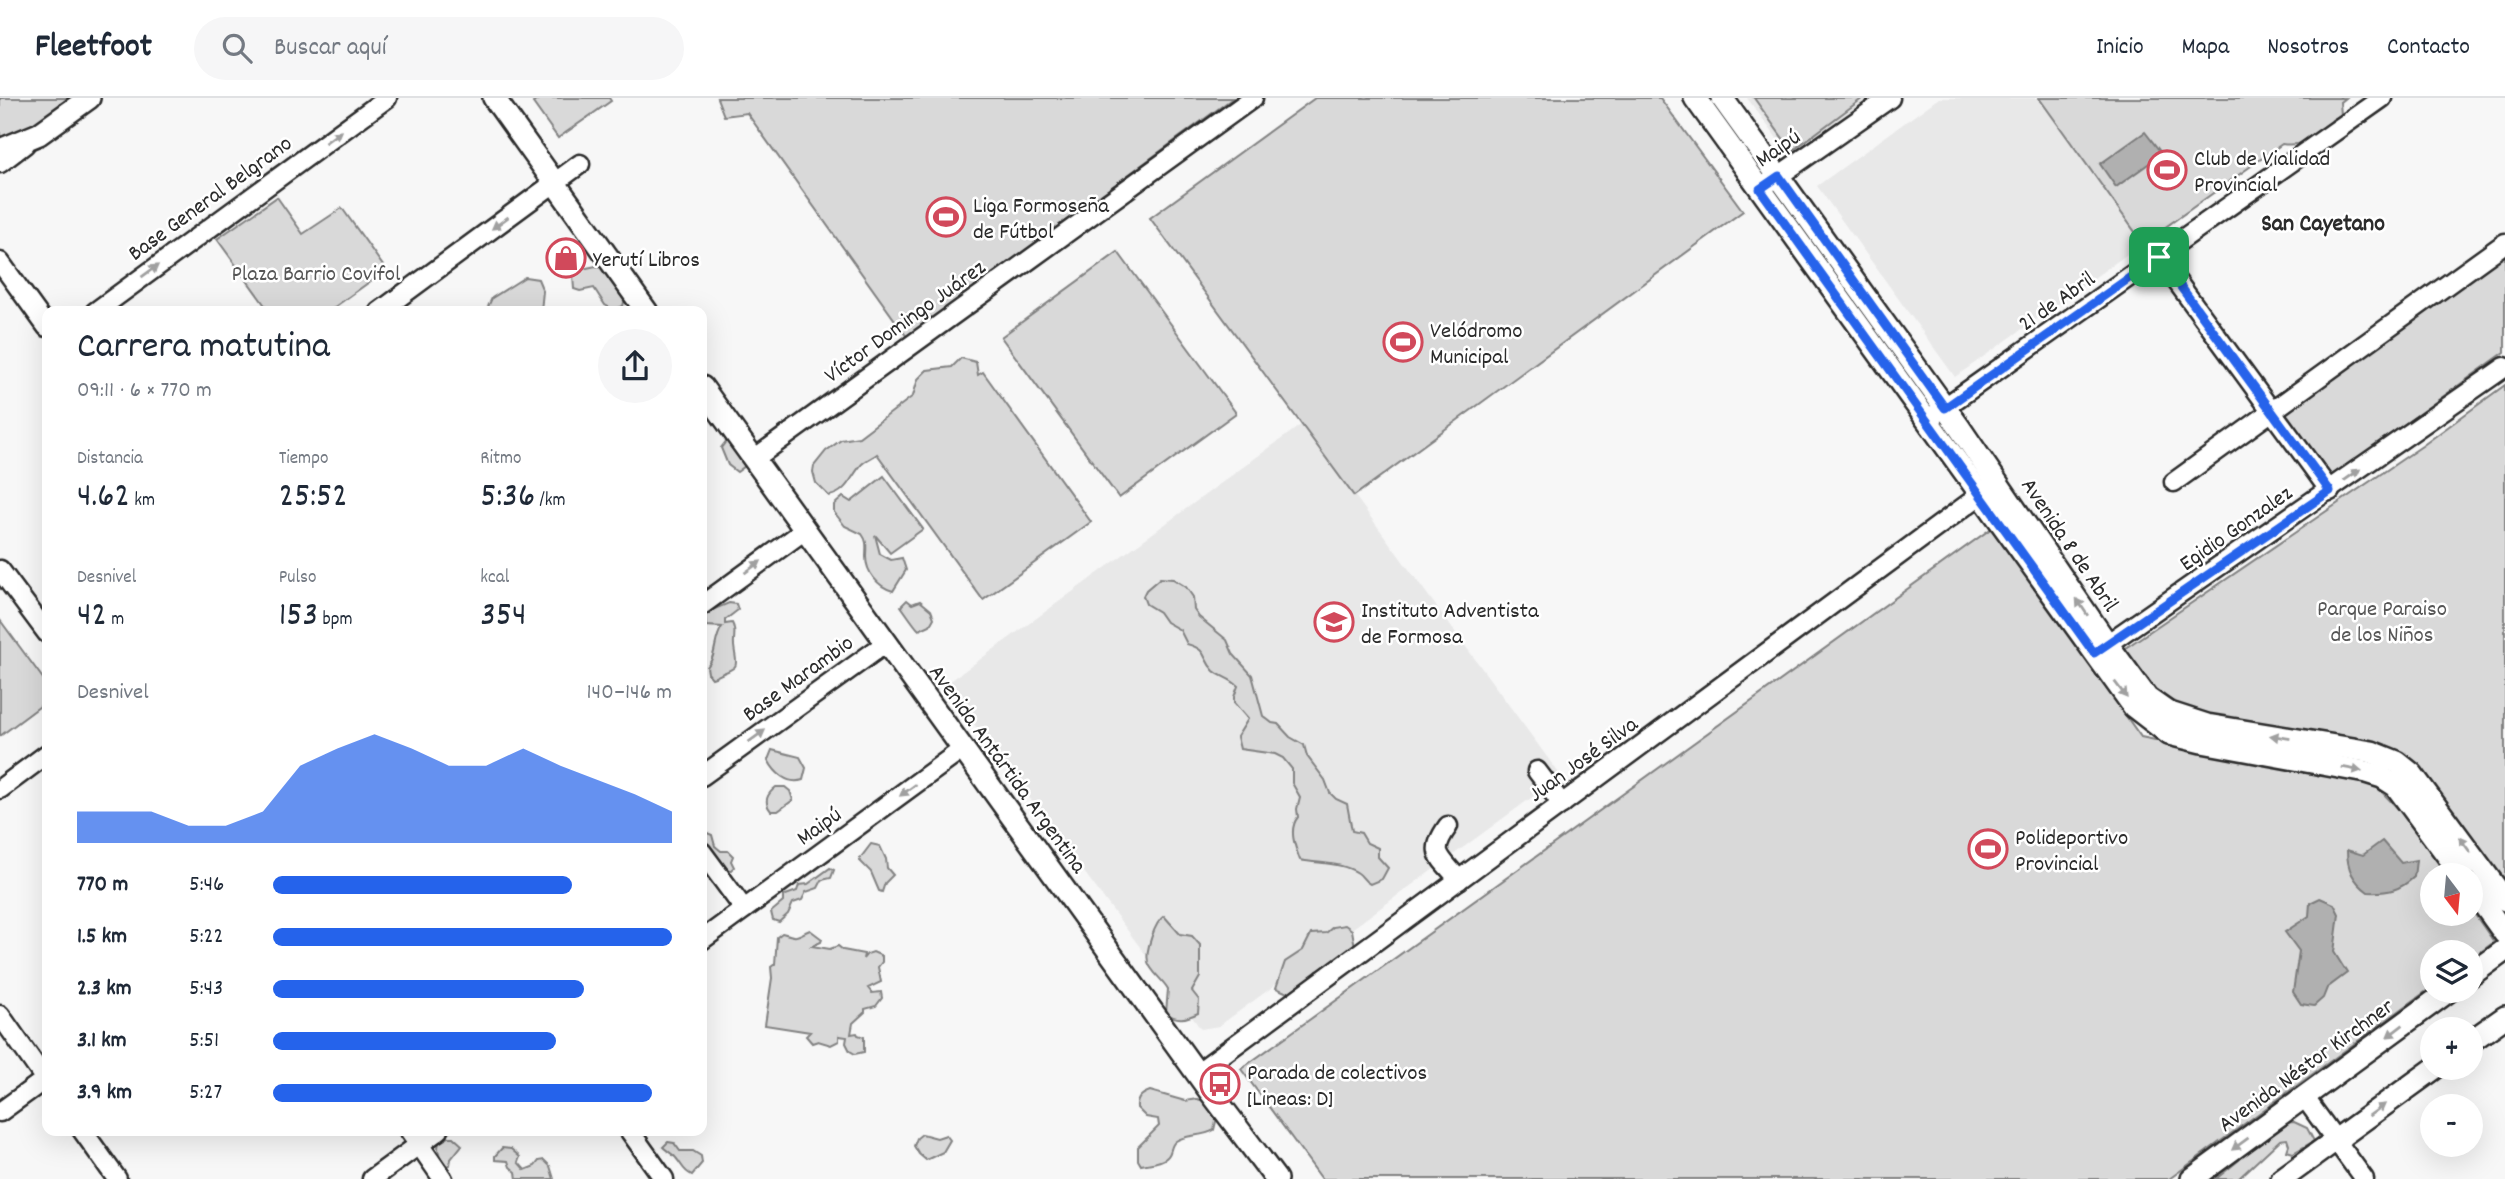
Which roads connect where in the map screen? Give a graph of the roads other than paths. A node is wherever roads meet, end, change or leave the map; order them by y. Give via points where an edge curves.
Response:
1 (89, 98) edge
2 (387, 98) edge
3 (494, 98) edge
4 (1254, 98) edge
5 (1695, 98) edge
6 (1722, 98) edge
7 (1890, 98) edge
8 (2382, 98) edge
9 (38, 134) junction
10 (0, 150) edge
11 (0, 163) edge
12 (580, 164) dead end
13 (1779, 176) junction
14 (555, 183) junction
15 (1760, 189) junction
16 (2505, 243) edge
17 (2159, 257) junction
18 (0, 262) edge
19 (102, 306) edge
20 (387, 306) edge
21 (644, 306) edge
22 (42, 320) edge
23 (2505, 367) edge
24 (707, 394) edge
25 (2271, 411) junction
26 (1937, 413) junction
27 (754, 459) junction
28 (2174, 482) dead end
29 (1989, 488) junction
30 (2330, 491) junction
31 (805, 530) junction
32 (0, 570) edge
33 (707, 601) edge
34 (42, 626) edge
35 (886, 643) junction
36 (2101, 649) junction
37 (963, 750) junction
38 (42, 758) edge
39 (1537, 771) dead end
40 (707, 772) edge
41 (0, 789) edge
42 (1562, 804) junction
43 (1448, 826) dead end
44 (707, 859) edge
45 (2453, 863) edge
46 (1459, 880) junction
47 (2505, 900) edge
48 (2483, 904) edge
49 (744, 909) junction
50 (2505, 934) edge
51 (707, 936) edge
52 (2505, 950) edge
53 (2483, 966) edge
54 (2433, 1003) edge
55 (0, 1015) edge
56 (2505, 1017) edge
57 (2483, 1033) edge
58 (42, 1073) edge
59 (1197, 1073) junction
60 (2420, 1079) edge
61 (42, 1083) edge
62 (2305, 1098) junction
63 (0, 1112) edge
64 (86, 1136) edge
65 (633, 1136) edge
66 (414, 1138) edge
67 (2336, 1140) junction
68 (117, 1179) edge
69 (372, 1179) edge
70 (443, 1179) edge
71 (664, 1179) edge
72 (1275, 1179) edge
73 (2192, 1179) edge
74 (2282, 1179) edge
75 (2364, 1179) edge

1 - 9 main road
19 -> 2 street, Base General Belgrano
3 - 14 main road
4 - 27 street, Víctor Domingo Juárez
5 - 15 main road, Avenida 8 de Abril
6 - 13 main road, Avenida 8 de Abril
7 - 13 street, Maipú
8 - 17 street, 21 de Abril
9 - 10 main road
9 - 11 street
12 - 14 street
13 - 15 street, Maipú
13 - 26 main road, Avenida 8 de Abril
14 -> 20 street
14 - 21 main road
15 - 26 main road, Avenida 8 de Abril
16 - 25 street
17 - 25 street
17 - 26 street, 21 de Abril
18 - 22 street
30 -> 23 street, Egidio Gonzalez
24 - 27 main road, Avenida Antártida Argentina
25 - 28 street
25 - 30 street
26 - 29 main road, Avenida 8 de Abril
27 - 31 main road, Avenida Antártida Argentina
29 - 36 main road, Avenida 8 de Abril
29 - 42 street, Juan José Silva
30 - 36 street, Egidio Gonzalez
33 -> 31 street
31 - 35 main road, Avenida Antártida Argentina
32 - 34 street
35 - 37 main road, Avenida Antártida Argentina
40 -> 35 street, Base Marambio
36 -> 45 main road, Avenida 8 de Abril via 2134,708 2169,733 2382,777 2396,786
47 -> 36 main road, Avenida 8 de Abril via 2412,774 2396,762 2372,752 2207,725 2167,712 2147,698
37 -> 49 street, Maipú
37 - 59 main road, Avenida Antártida Argentina
38 - 41 street
39 - 42 street
42 - 46 street, Juan José Silva
43 - 46 street via 1437,841 1437,853
44 - 49 street
46 - 59 street, Juan José Silva
48 - 50 main road
49 - 51 street, Maipú
52 - 53 main road
54 -> 62 main road, Avenida Néstor Kirchner
55 - 58 street
56 - 57 main road
59 - 72 main road, Avenida Antártida Argentina
67 -> 60 main road
61 - 63 street
62 - 67 street
62 -> 73 main road, Avenida Néstor Kirchner
64 - 68 street
65 - 71 street
66 - 69 street
66 - 70 street
67 - 74 main road
67 - 75 street

